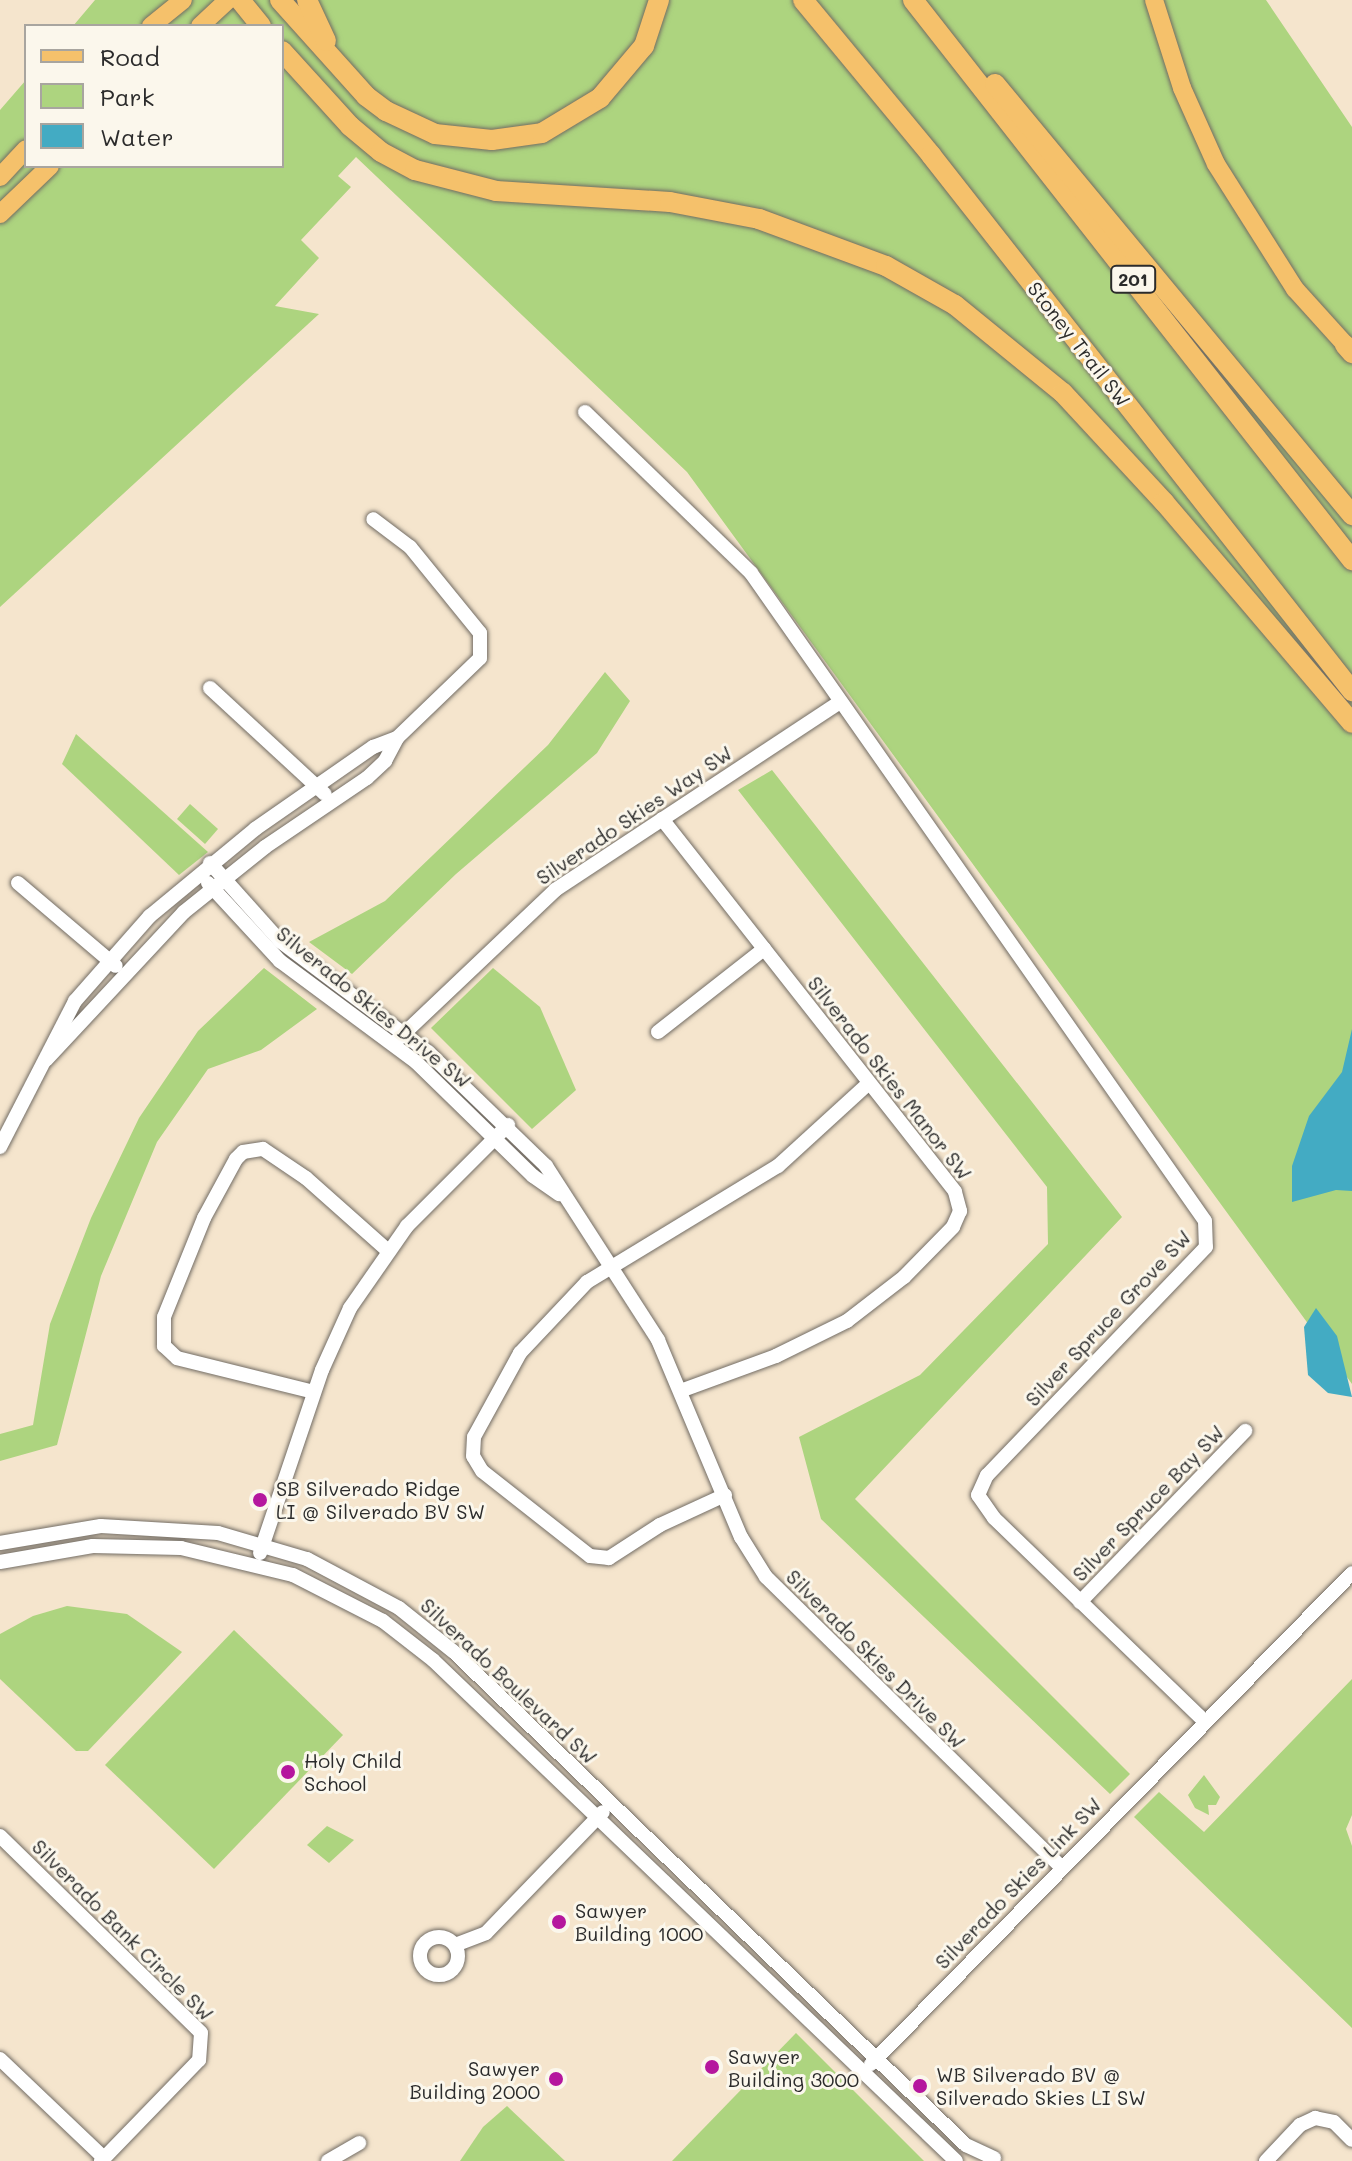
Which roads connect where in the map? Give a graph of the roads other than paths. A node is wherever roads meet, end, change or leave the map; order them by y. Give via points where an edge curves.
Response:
1 (159, 0) edge
2 (183, 0) edge
3 (228, 0) edge
4 (240, 0) edge
5 (280, 0) edge
6 (307, 0) edge
7 (659, 0) edge
8 (803, 0) edge
9 (913, 0) edge
10 (921, 0) edge
11 (1154, 0) edge
12 (151, 24) edge
13 (153, 24) edge
14 (202, 24) edge
15 (259, 24) edge
16 (284, 53) edge
17 (344, 73) junction
18 (24, 151) edge
19 (48, 168) edge
20 (0, 177) edge
21 (0, 214) edge
22 (1350, 350) edge
23 (585, 412) dead end
24 (1352, 515) edge
25 (373, 519) dead end
26 (1352, 560) edge
27 (210, 688) dead end
28 (1352, 691) edge
29 (840, 702) junction
30 (1352, 723) edge
31 (397, 738) junction
32 (319, 788) junction
33 (335, 802) junction
34 (662, 819) junction
35 (205, 868) junction
36 (18, 883) dead end
37 (218, 884) junction
38 (764, 949) junction
39 (109, 961) junction
40 (125, 974) junction
41 (658, 1032) dead end
42 (398, 1039) junction
43 (46, 1060) junction
44 (869, 1083) junction
45 (502, 1130) junction
46 (0, 1147) edge
47 (387, 1250) junction
48 (611, 1263) junction
49 (683, 1390) junction
50 (314, 1392) junction
51 (1245, 1431) dead end
52 (725, 1495) junction
53 (0, 1543) edge
54 (263, 1544) junction
55 (0, 1562) edge
56 (256, 1563) junction
57 (1352, 1573) edge
58 (1080, 1602) junction
59 (1203, 1720) junction
60 (611, 1803) junction
61 (597, 1818) junction
62 (0, 1836) edge
63 (1061, 1867) junction
64 (719, 1907) junction
65 (705, 1921) junction
66 (455, 1945) dead end
67 (0, 2059) edge
68 (876, 2059) junction
69 (863, 2073) junction
70 (1352, 2140) edge
71 (359, 2143) dead end
72 (989, 2159) edge
73 (103, 2160) edge
74 (328, 2161) edge
75 (956, 2161) edge
76 (1010, 2161) edge
77 (1266, 2161) edge

1 - 12 main road
2 - 13 main road
3 - 14 main road
4 - 15 highway
5 - 17 highway
6 - 17 highway
7 - 17 highway via 631,66 587,109 542,133 492,140 435,134 386,111
8 - 28 highway, Stoney Trail SW
9 - 26 highway, 201
10 - 24 highway via 1032,125
11 - 22 main road via 1182,88 1216,164 1295,289
16 - 30 highway via 350,126 381,152 415,170 496,191 670,202 759,219 886,266 955,305 1063,393 1164,502
18 - 20 main road
19 - 21 main road
23 - 29 street via 751,573
25 - 31 street via 416,553 483,645 475,665
27 - 32 street
29 - 34 street, Silverado Skies Way SW
29 - 58 street, Silver Spruce Grove SW via 1209,1232 1206,1247 981,1484 984,1508
31 - 32 street via 373,747
31 - 33 street via 385,761
32 - 33 street
32 - 35 street
33 - 37 street
34 - 38 street, Silverado Skies Manor SW
34 - 42 street, Silverado Skies Way SW via 555,890
35 - 37 street, Silverado Skies Drive SW
35 - 39 street
36 - 39 street
37 - 40 street
37 - 42 street, Silverado Skies Drive SW via 280,961
38 - 41 street
38 - 44 street, Silverado Skies Manor SW
39 - 40 street
39 - 43 street via 75,1001
40 - 43 street
42 - 45 street, Silverado Skies Drive SW
43 - 46 street
44 - 48 street via 778,1166
44 - 49 street, Silverado Skies Manor SW via 955,1192 958,1220 904,1277 847,1321 776,1356
45 - 47 street
45 - 48 street, Silverado Skies Drive SW via 546,1166
47 - 50 street via 350,1308
47 - 50 street via 306,1178 263,1149 243,1152 236,1159 204,1218 164,1317 164,1346 177,1358
48 - 49 street, Silverado Skies Drive SW
48 - 52 street via 552,1314 520,1353 486,1408 474,1437 473,1456 482,1471 583,1552 600,1559
49 - 52 street, Silverado Skies Drive SW
50 - 54 street
51 - 58 street, Silver Spruce Bay SW
52 - 63 street, Silverado Skies Drive SW via 741,1537 791,1607
53 - 54 street, Silverado Boulevard SW via 79,1527 135,1525 207,1531
54 - 56 street
54 - 60 street, Silverado Boulevard SW via 331,1570 416,1621
55 - 56 street, Silverado Boulevard SW via 56,1550 130,1544
56 - 61 street, Silverado Boulevard SW via 329,1591 407,1638
57 - 59 street, Silverado Skies Link SW
58 - 59 street, Silver Spruce Grove SW
59 - 63 street, Silverado Skies Link SW
60 - 61 street
60 - 64 street, Silverado Boulevard SW
61 - 65 street, Silverado Boulevard SW
61 - 66 street via 486,1933
62 - 73 street, Silverado Bank Circle SW via 201,2033 199,2060
63 - 68 street, Silverado Skies Link SW
64 - 65 street
64 - 68 street, Silverado Boulevard SW
65 - 69 street, Silverado Boulevard SW
67 - 73 street
68 - 69 street, Silverado Skies Link SW
68 - 72 street, Silverado Boulevard SW via 966,2145
69 - 75 street, Silverado Boulevard SW
70 - 77 street via 1334,2122 1315,2118 1300,2125
71 - 74 street
72 - 76 street, Silverado Boulevard SW

